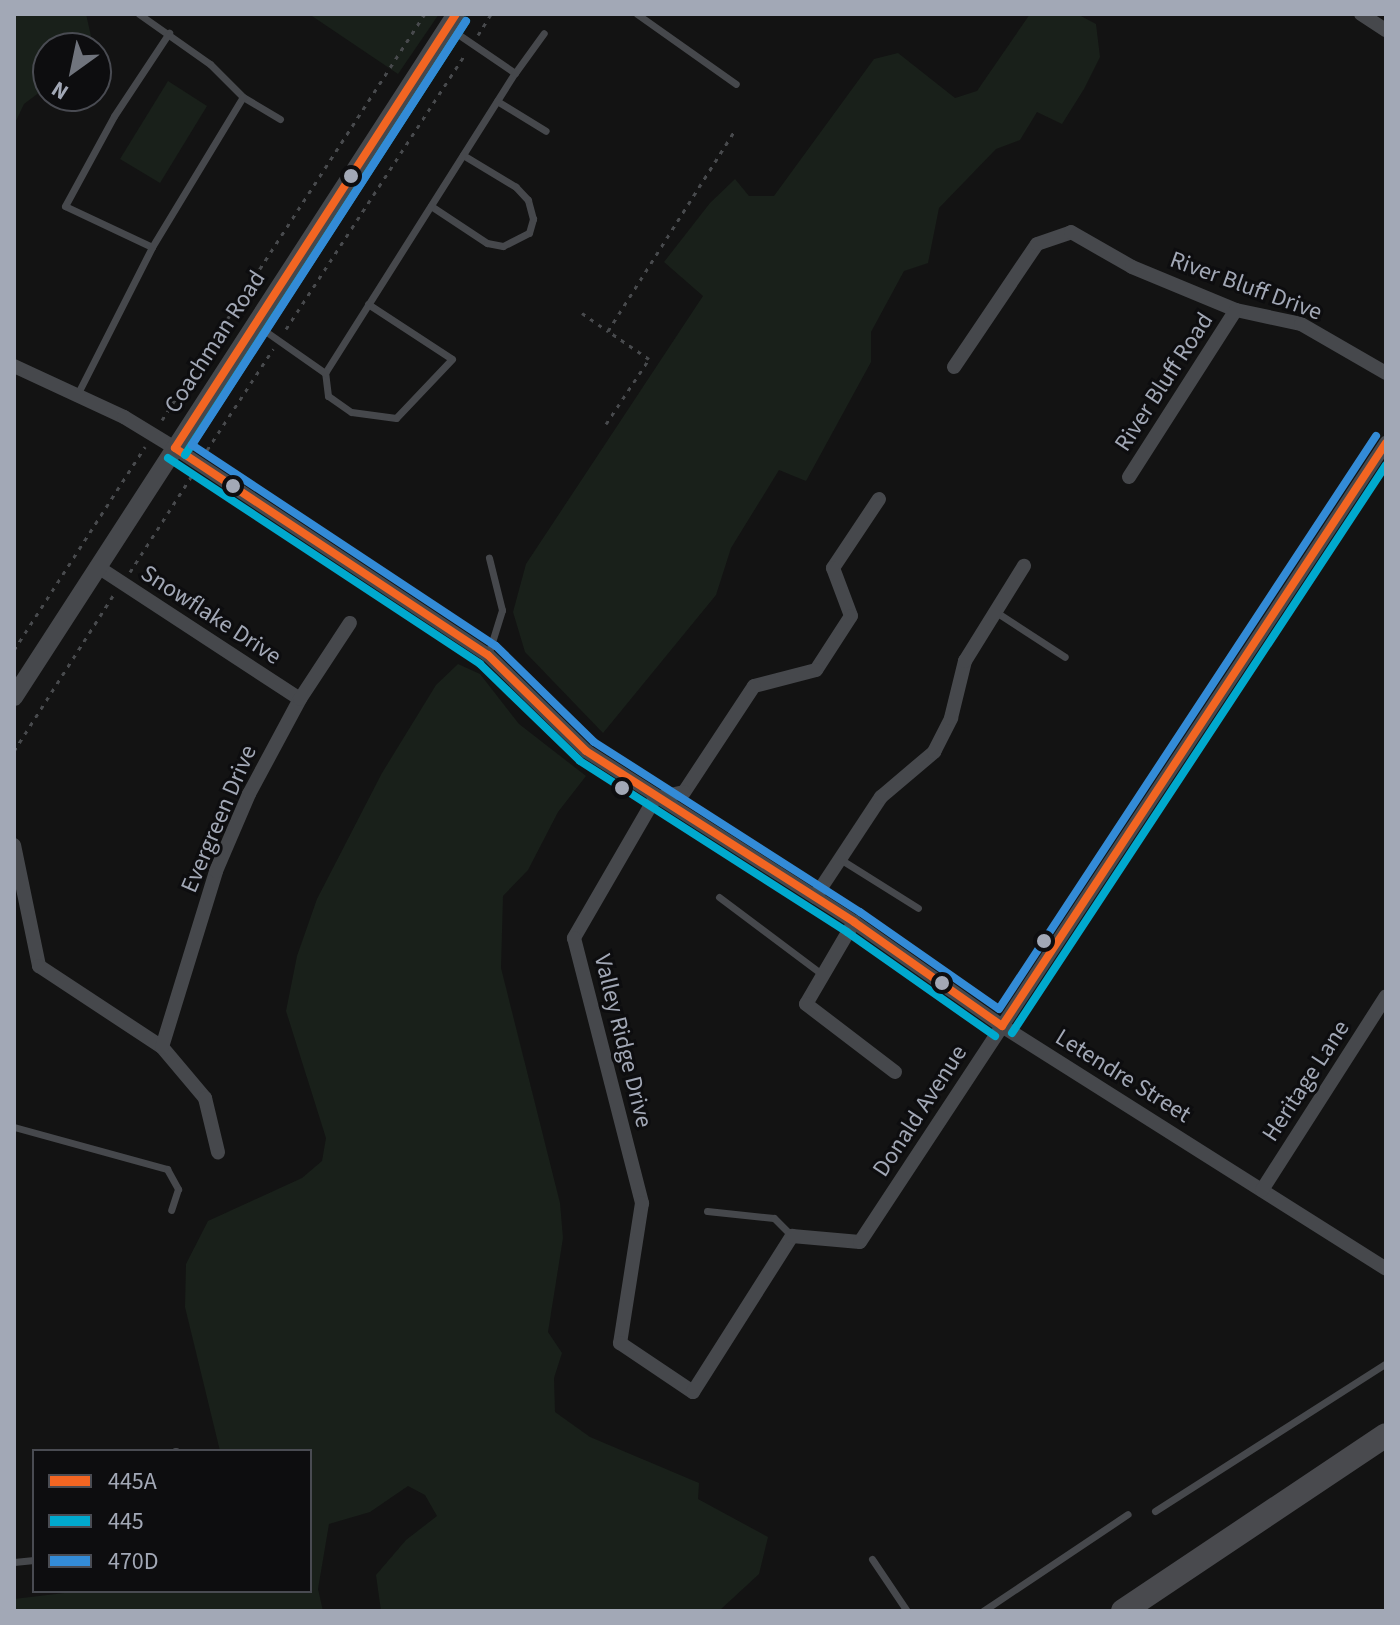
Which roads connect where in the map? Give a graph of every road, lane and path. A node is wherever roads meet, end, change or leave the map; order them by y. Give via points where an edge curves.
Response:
1 (139, 14) edge
2 (425, 14) edge
3 (491, 14) edge
4 (637, 14) edge
5 (1361, 14) edge
6 (449, 19) edge
7 (1386, 30) edge
8 (169, 33) junction
9 (544, 33) dead end
10 (472, 44) junction
11 (515, 73) junction
12 (736, 84) dead end
13 (243, 97) junction
14 (497, 101) junction
15 (280, 119) dead end
16 (735, 130) dead end
17 (546, 131) dead end
18 (463, 155) junction
19 (431, 206) junction
20 (152, 247) junction
21 (368, 304) junction
22 (1236, 310) junction
23 (582, 313) dead end
24 (255, 325) junction
25 (608, 331) junction
26 (278, 341) junction
27 (14, 366) edge
28 (954, 367) dead end
29 (325, 373) junction
30 (1386, 373) edge
31 (77, 395) junction
32 (606, 424) dead end
33 (153, 434) junction
34 (1386, 443) edge
35 (175, 448) junction
36 (199, 464) junction
37 (1129, 477) dead end
38 (879, 499) dead end
39 (489, 558) dead end
40 (1024, 566) dead end
41 (98, 567) junction
42 (121, 582) junction
43 (994, 610) junction
44 (350, 623) dead end
45 (14, 650) edge
46 (488, 655) junction
47 (1065, 657) dead end
48 (14, 697) edge
49 (300, 699) junction
50 (14, 751) edge
51 (655, 798) junction
52 (14, 845) edge
53 (840, 859) junction
54 (719, 897) dead end
55 (815, 897) junction
56 (918, 908) dead end
57 (854, 922) junction
58 (823, 975) junction
59 (1386, 996) edge
60 (1002, 1026) junction
61 (162, 1047) junction
62 (895, 1072) dead end
63 (14, 1127) edge
64 (218, 1152) dead end
65 (1262, 1190) junction
66 (171, 1210) dead end
67 (707, 1211) dead end
68 (792, 1236) junction
69 (1386, 1269) edge
70 (1386, 1363) edge
71 (1386, 1435) edge
72 (1155, 1511) dead end
73 (1128, 1514) dead end
74 (872, 1559) dead end
75 (907, 1611) edge
76 (983, 1611) edge
77 (1123, 1611) edge

1 - 8 lane
2 - 33 path
3 - 10 path
4 - 12 lane
5 - 7 street
6 - 10 lane
6 - 24 street, Coachman Road
8 - 13 lane
8 - 20 lane via 114,116 65,206
9 - 11 lane
10 - 11 lane
10 - 26 path
11 - 14 lane
13 - 15 lane
13 - 20 lane
14 - 17 lane
14 - 18 lane
16 - 25 path
18 - 19 lane
18 - 19 lane via 528,200 533,219 529,233 503,246 487,243
19 - 21 lane
20 - 31 lane
21 - 29 lane
21 - 29 lane via 452,359 396,418 351,412 328,396
22 - 28 street, River Bluff Drive via 1132,267 1071,232 1037,244
22 - 30 street, River Bluff Drive via 1301,324
22 - 37 street, River Bluff Road
23 - 25 path
24 - 26 lane
24 - 35 street, Coachman Road
25 - 32 path via 649,359
26 - 29 lane
26 - 36 path
27 - 31 street, Letendre Street
31 - 33 street, Letendre Street
33 - 35 street, Letendre Street
33 - 45 path
34 - 60 street, Donald Avenue
35 - 36 street, Letendre Street
35 - 41 street, Coachman Road
36 - 42 path via 142,558
36 - 46 street, Letendre Street
38 - 51 street via 833,568 851,616 816,670 754,686 684,792
39 - 46 lane via 502,610
40 - 43 street
41 - 42 street, Snowflake Drive
41 - 48 street, Coachman Road
42 - 49 street, Snowflake Drive
42 - 50 path
43 - 47 lane
43 - 53 street via 965,661 951,718 934,752 881,797
44 - 49 street, Evergreen Drive
46 - 51 street, Letendre Street via 586,751
49 - 61 street, Evergreen Drive via 216,871
51 - 55 street, Letendre Street
51 - 68 street, Valley Ridge Drive via 574,938 642,1203 620,1343 693,1392
52 - 61 street via 39,966
53 - 55 street
53 - 56 lane
54 - 58 lane
55 - 57 street, Letendre Street
57 - 58 street
57 - 60 street, Letendre Street
58 - 62 street via 806,1004
59 - 65 street, Heritage Lane
60 - 65 street, Letendre Street
60 - 68 street, Donald Avenue via 860,1242
61 - 64 street via 205,1098
63 - 66 lane via 167,1169 178,1189
65 - 69 street, Letendre Street
67 - 68 lane via 774,1218
70 - 72 lane
71 - 77 highway
73 - 76 lane
74 - 75 lane

